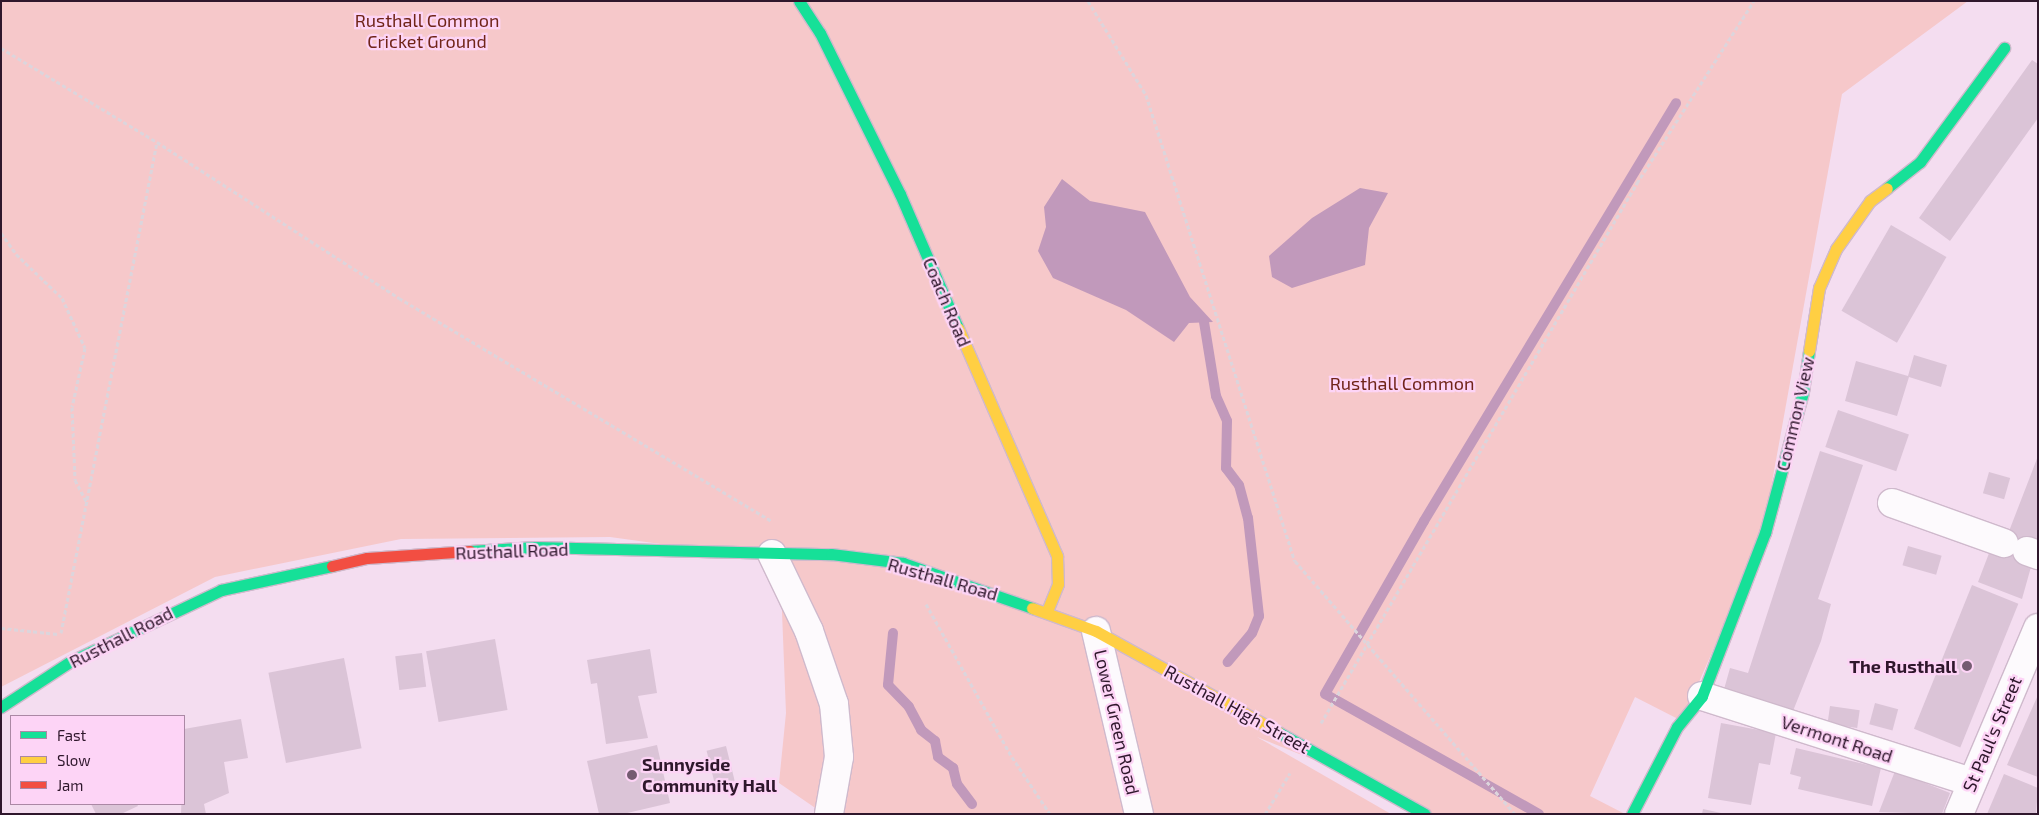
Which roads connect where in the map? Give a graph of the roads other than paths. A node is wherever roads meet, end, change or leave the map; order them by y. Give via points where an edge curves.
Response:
1 (799, 1) edge
2 (2004, 48) dead end
3 (1892, 503) dead end
4 (2023, 550) edge
5 (772, 554) junction
6 (1047, 611) junction
7 (2038, 628) edge
8 (1096, 631) junction
9 (1702, 696) junction
10 (1, 707) edge
11 (1971, 782) junction
12 (829, 814) edge
13 (1138, 814) edge
14 (1425, 814) edge
15 (1632, 814) edge
16 (1959, 814) edge

1 - 6 street, Coach Road via 820,33 900,194 1057,556 1058,584
2 - 9 street, Common View via 1920,162 1870,201 1836,249 1820,288 1803,392 1765,533
3 - 4 street
5 - 6 street, Rusthall Road via 831,554 903,564
5 - 10 street, Rusthall Road via 535,547 367,558 221,590 144,623 51,674
5 - 12 street via 809,631 834,704 839,757
6 - 8 street, Rusthall High Street
7 - 11 street, St Paul's Street
8 - 13 street, Lower Green Road
8 - 14 street, Rusthall High Street
9 - 11 street, Vermont Road
9 - 15 street, Common View via 1677,727
11 - 16 street, St Paul's Street

